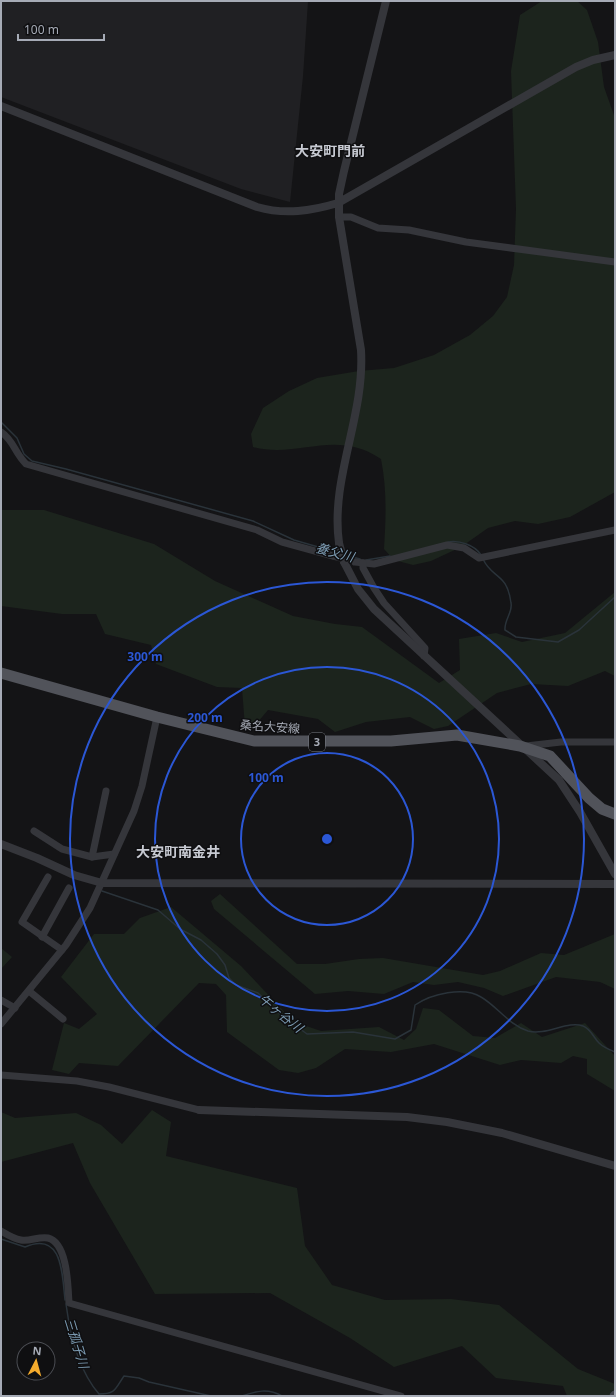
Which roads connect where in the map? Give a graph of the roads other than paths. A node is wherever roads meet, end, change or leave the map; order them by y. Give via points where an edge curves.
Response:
1 (386, 1) edge
2 (615, 55) edge
3 (1, 106) edge
4 (338, 204) junction
5 (339, 217) junction
6 (615, 262) edge
7 (1, 432) edge
8 (615, 530) edge
9 (333, 556) tunnel mouth
10 (355, 562) tunnel mouth
11 (363, 564) junction
12 (421, 654) junction
13 (1, 674) edge
14 (157, 717) junction
15 (615, 742) edge
16 (520, 746) junction
17 (106, 791) dead end
18 (615, 814) edge
19 (34, 831) dead end
20 (1, 844) edge
21 (114, 854) junction
22 (92, 857) junction
23 (615, 874) edge
24 (48, 877) dead end
25 (102, 883) junction
26 (615, 884) edge
27 (69, 888) dead end
28 (42, 937) junction
29 (62, 950) junction
30 (29, 991) junction
31 (1, 1001) edge
32 (15, 1008) junction
33 (63, 1019) dead end
34 (1, 1024) edge
35 (1, 1075) edge
36 (199, 1110) joint
37 (615, 1166) edge
38 (1, 1231) edge
39 (401, 1396) edge

1 - 4 street
2 - 4 street via 576,67
3 - 4 street via 257,206 297,212
4 - 5 street
5 - 6 street via 351,216 378,228 409,230 466,242
5 - 12 street, bridge via 362,370 359,404 338,503 337,525 341,551 347,570 363,596
7 - 9 street via 8,437 26,464 257,530 282,542
8 - 11 street via 479,558 464,548 447,545 374,564
10 - 11 street
11 - 12 street via 377,594 425,648
12 - 16 street
13 - 14 main road, 桑名大安線 / 3
14 - 16 main road, 桑名大安線 / 3 via 254,741 392,741 457,735
14 - 21 street via 140,792
15 - 16 street via 561,742
16 - 18 main road, 桑名大安線 / 3 via 550,756 602,809
16 - 23 street via 559,780
17 - 22 street
19 - 22 street via 62,849
20 - 25 street via 74,875
21 - 22 street
21 - 25 street
24 - 28 street via 22,922
25 - 26 street
25 - 29 street via 81,924
27 - 28 street
28 - 29 street
29 - 30 street
30 - 32 street
30 - 33 street
31 - 32 street
32 - 34 street
35 - 36 street via 77,1080
36 - 37 street via 407,1117 447,1122 502,1133
38 - 39 street via 20,1240 49,1238 54,1241 68,1270 70,1303

